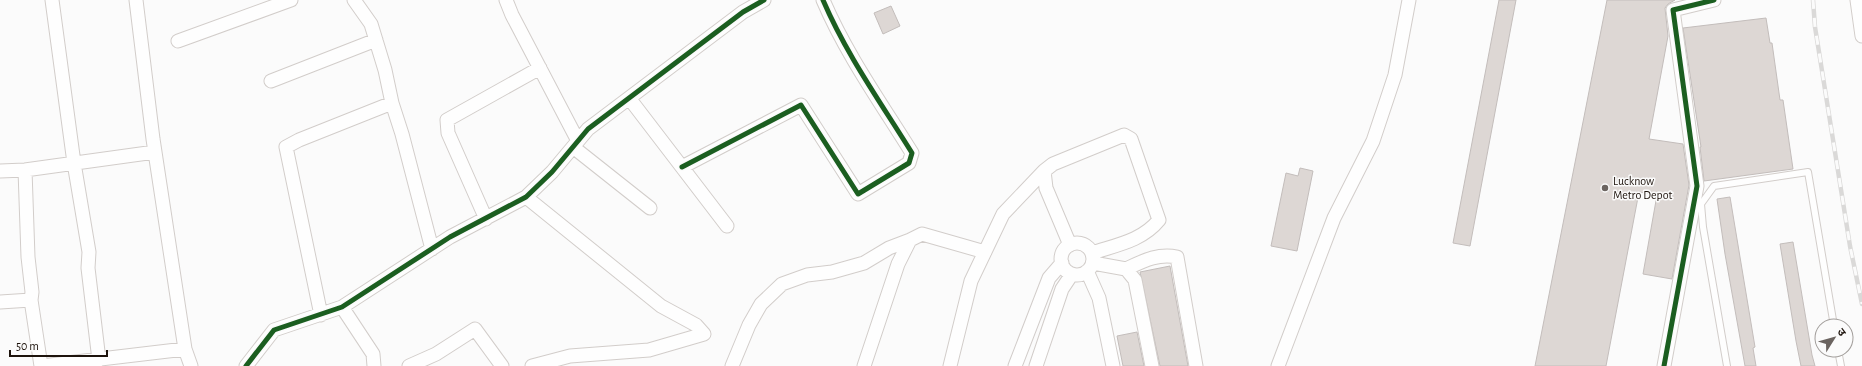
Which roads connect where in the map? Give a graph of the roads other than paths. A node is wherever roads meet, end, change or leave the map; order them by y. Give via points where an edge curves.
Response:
1 (52, 0) edge
2 (136, 0) edge
3 (291, 0) edge
4 (506, 0) edge
5 (764, 0) edge
6 (823, 0) edge
7 (1409, 0) edge
8 (1714, 0) edge
9 (1857, 0) edge
10 (360, 2) edge
11 (1862, 36) edge
12 (376, 40) junction
13 (178, 41) dead end
14 (540, 68) junction
15 (271, 81) dead end
16 (629, 98) junction
17 (392, 103) junction
18 (575, 144) junction
19 (155, 152) junction
20 (74, 163) junction
21 (682, 167) junction
22 (0, 170) edge
23 (25, 170) junction
24 (1044, 171) junction
25 (526, 197) junction
26 (650, 208) dead end
27 (486, 219) junction
28 (727, 226) dead end
29 (910, 240) junction
30 (1070, 245) junction
31 (432, 249) junction
32 (985, 252) junction
33 (1090, 262) junction
34 (1062, 263) junction
35 (1126, 269) junction
36 (1072, 274) junction
37 (31, 300) junction
38 (0, 302) edge
39 (342, 307) junction
40 (321, 315) junction
41 (1833, 318) edge
42 (185, 349) junction
43 (99, 360) junction
44 (953, 365) edge
45 (41, 366) edge
46 (191, 366) edge
47 (246, 366) edge
48 (374, 366) edge
49 (409, 366) edge
50 (502, 366) edge
51 (532, 366) edge
52 (732, 366) edge
53 (864, 366) edge
54 (1015, 366) edge
55 (1036, 366) edge
56 (1114, 366) edge
57 (1152, 366) edge
58 (1196, 366) edge
59 (1278, 366) edge
60 (1664, 366) edge
61 (1727, 366) edge

1 - 20 street
2 - 19 street
3 - 13 street
4 - 14 street
5 - 16 street via 742,12
6 - 21 street via 850,52 912,153 909,163 858,194 801,105
7 - 59 street via 1395,75 1373,141 1334,218
8 - 60 street via 1673,10 1697,186
9 - 11 street
10 - 12 street
12 - 15 street
12 - 17 street
14 - 18 street
14 - 27 street via 447,120 448,133
16 - 18 street via 588,129
16 - 21 street
17 - 31 street
17 - 40 street via 286,147
18 - 25 street via 552,172
18 - 26 street
19 - 20 street
19 - 42 street
20 - 23 street
20 - 43 street via 89,252 88,268
21 - 28 street
22 - 23 street
23 - 37 street
24 - 30 street via 1046,188
24 - 32 street via 1003,214
24 - 33 street via 1053,164 1124,135 1132,140 1159,220 1153,228 1138,238
25 - 27 street
25 - 51 street via 661,306 696,325 704,334 649,350 570,356
27 - 31 street
29 - 32 street via 922,234
29 - 52 street via 864,262 832,272 807,275 782,284 761,304
29 - 53 street via 898,264
30 - 33 street via 1085,245
30 - 34 street via 1063,253
31 - 39 street
32 - 44 street via 971,281
33 - 35 street
33 - 36 street via 1077,275
33 - 56 street
34 - 36 street
34 - 54 street via 1049,278
35 - 57 street via 1136,280
35 - 58 street via 1150,258 1165,255 1176,257
36 - 55 street via 1062,289
37 - 38 street
37 - 45 street
39 - 40 street
39 - 48 street via 373,354
40 - 47 street via 274,330
41 - 61 lane via 1808,172 1714,186 1700,204
42 - 43 street
42 - 46 street
43 - 45 street
49 - 50 street via 436,354 475,329

